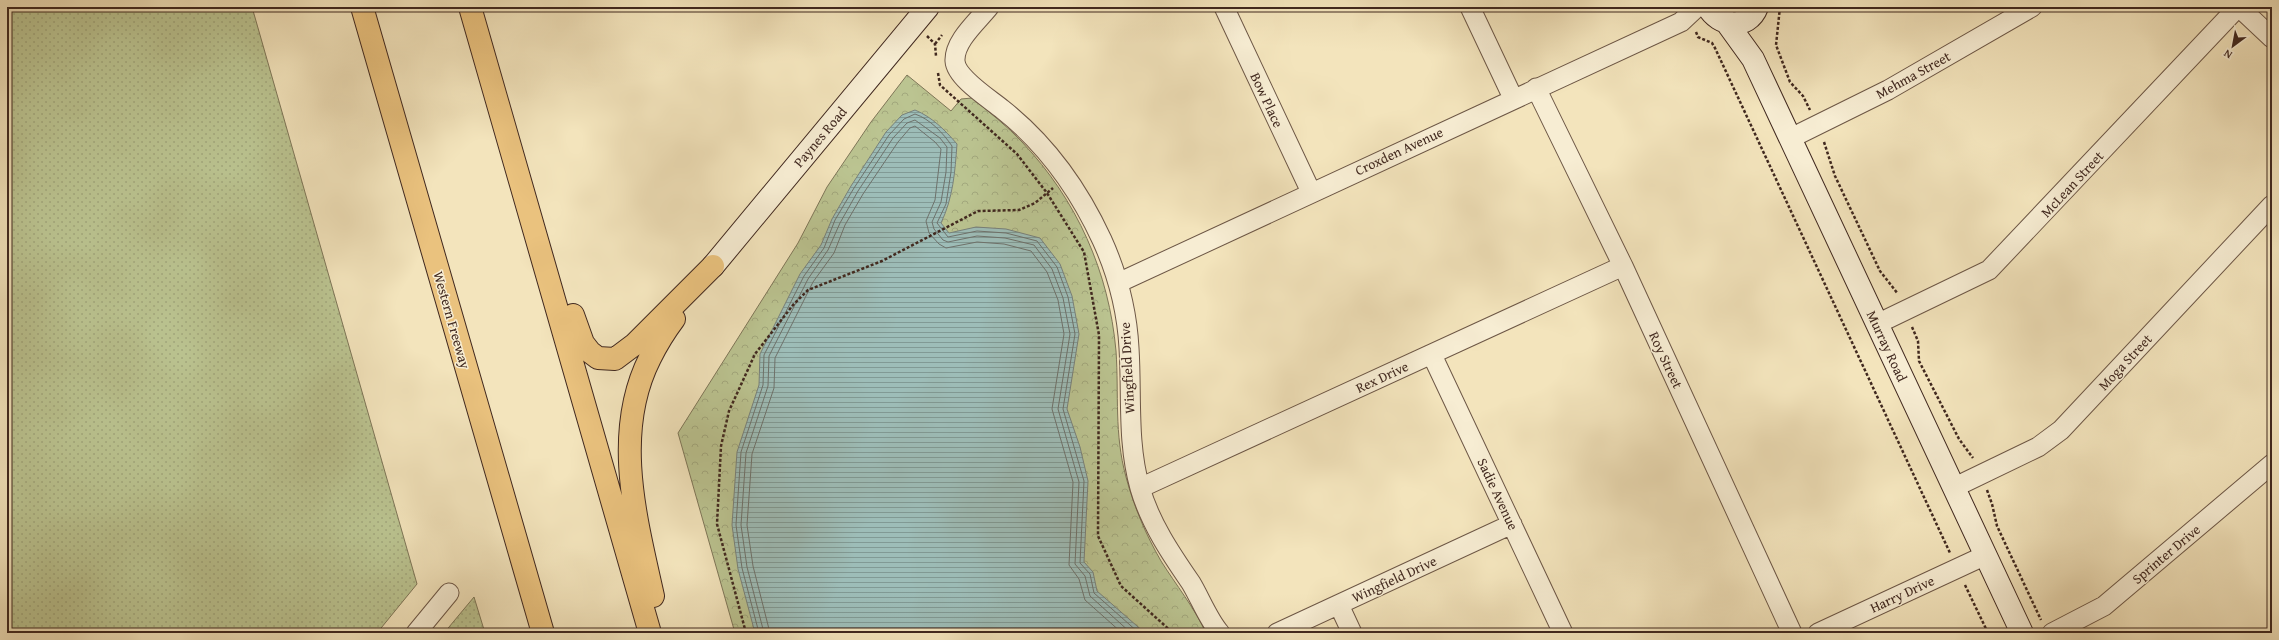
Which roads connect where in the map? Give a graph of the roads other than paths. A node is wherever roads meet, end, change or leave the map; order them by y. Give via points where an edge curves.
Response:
1 (362, 7) edge
2 (989, 7) edge
3 (1224, 7) edge
4 (1470, 7) edge
5 (2032, 7) edge
6 (2239, 7) edge
7 (471, 11) edge
8 (1755, 11) edge
9 (921, 15) edge
10 (1704, 17) edge
11 (2272, 38) edge
12 (1752, 59) junction
13 (1536, 88) junction
14 (1513, 98) junction
15 (1791, 138) junction
16 (1311, 192) junction
17 (2272, 205) edge
18 (712, 266) junction
19 (1623, 266) junction
20 (1118, 283) junction
21 (1877, 324) junction
22 (1432, 355) junction
23 (2272, 464) edge
24 (1140, 488) junction
25 (1953, 488) junction
26 (1512, 524) junction
27 (1986, 555) junction
28 (449, 594) dead end
29 (1339, 605) junction
30 (416, 633) edge
31 (543, 633) edge
32 (650, 633) edge
33 (662, 633) edge
34 (1220, 633) edge
35 (1277, 633) edge
36 (1352, 633) edge
37 (1563, 633) edge
38 (1792, 633) edge
39 (1818, 633) edge
40 (2022, 633) edge
41 (2052, 633) edge

1 - 31 highway, Western Freeway
2 - 20 street, Wingfield Drive via 961,41 956,52 957,69 1038,142 1066,176 1102,240
3 - 16 street, Bow Place
4 - 14 street
5 - 15 street, Mehma Street via 1888,90
6 - 11 street
6 - 21 street, McLean Street via 1989,270
7 - 18 highway via 546,219 578,332 590,352 606,360 615,359 626,353
7 - 32 highway
8 - 10 street via 1743,22
8 - 12 street, Murray Road
9 - 18 street, Paynes Road
10 - 12 street, Murray Road
10 - 13 street, Croxden Avenue
12 - 15 street, Murray Road
13 - 14 street, Croxden Avenue
13 - 19 street, Roy Street
14 - 16 street, Croxden Avenue
15 - 21 street, Murray Road
16 - 20 street, Croxden Avenue
17 - 25 street, Moga Street via 2061,430 2038,447
18 - 33 highway via 675,316 653,352 640,383 633,410 629,466 633,500
19 - 22 street, Rex Drive
19 - 38 street, Roy Street
20 - 24 street, Wingfield Drive via 1129,347 1130,411
21 - 25 street, Murray Road
22 - 24 street, Rex Drive
22 - 26 street, Sadie Avenue
23 - 41 street, Sprinter Drive via 2104,606
24 - 34 street, Wingfield Drive via 1155,524
25 - 27 street, Murray Road
26 - 29 street, Wingfield Drive
26 - 37 street, Sadie Avenue
27 - 39 street, Harry Drive
27 - 40 street, Murray Road
28 - 30 street
29 - 35 street, Wingfield Drive
29 - 36 street

